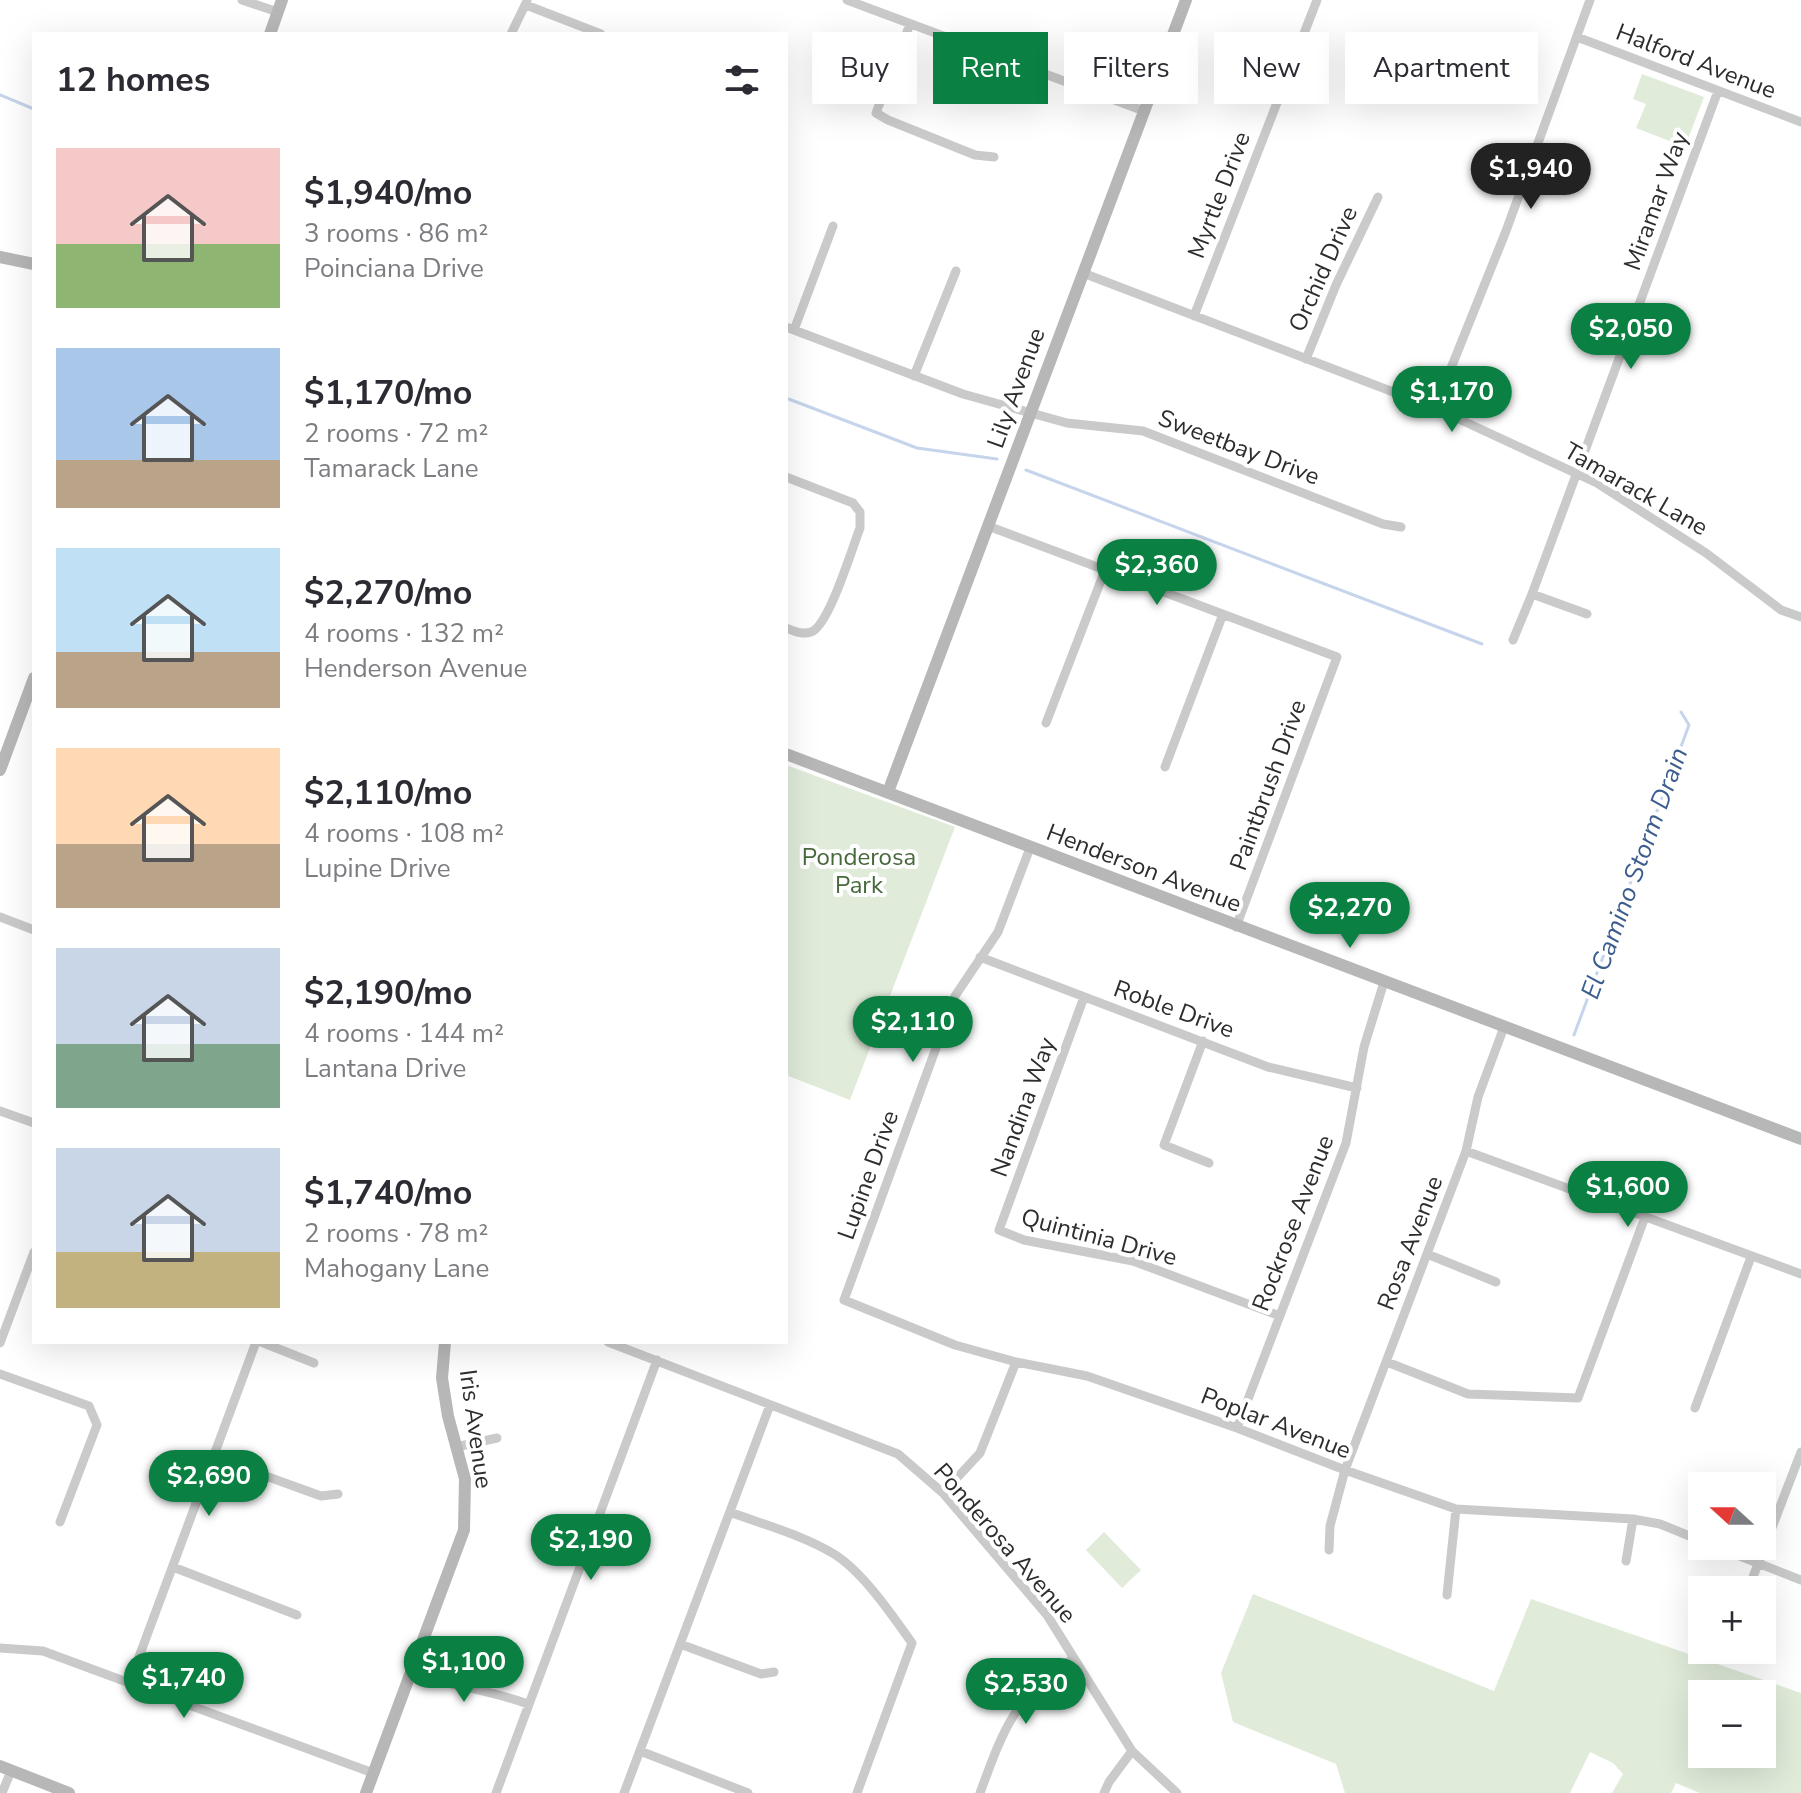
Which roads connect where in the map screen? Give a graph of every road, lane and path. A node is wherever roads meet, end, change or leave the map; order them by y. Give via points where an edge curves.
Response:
1 (242, 0) edge
2 (847, 0) edge
3 (1186, 0) edge
4 (1317, 0) edge
5 (1590, 0) edge
6 (527, 2) edge
7 (280, 6) edge
8 (910, 24) junction
9 (271, 32) edge
10 (512, 32) edge
11 (596, 32) edge
12 (1577, 37) junction
13 (1718, 91) junction
14 (1144, 111) junction
15 (1801, 122) edge
16 (994, 157) dead end
17 (1378, 197) dead end
18 (833, 226) dead end
19 (0, 257) edge
20 (32, 264) edge
21 (956, 271) dead end
22 (1083, 273) junction
23 (1194, 316) junction
24 (790, 328) edge
25 (1306, 359) junction
26 (914, 376) junction
27 (1435, 408) junction
28 (1031, 412) junction
29 (1576, 473) junction
30 (788, 478) edge
31 (988, 526) junction
32 (1401, 527) dead end
33 (1105, 570) junction
34 (1532, 594) junction
35 (1223, 614) junction
36 (1587, 614) dead end
37 (1801, 617) edge
38 (788, 629) edge
39 (1513, 640) dead end
40 (32, 683) edge
41 (1046, 723) dead end
42 (788, 755) edge
43 (1165, 767) dead end
44 (0, 770) edge
45 (888, 792) junction
46 (1030, 848) junction
47 (0, 917) edge
48 (1236, 927) junction
49 (32, 929) edge
50 (980, 957) junction
51 (1384, 982) junction
52 (1084, 997) junction
53 (1504, 1027) junction
54 (1203, 1041) junction
55 (1357, 1088) junction
56 (0, 1111) edge
57 (32, 1122) edge
58 (1801, 1139) edge
59 (1466, 1151) junction
60 (1209, 1163) dead end
61 (1645, 1217) junction
62 (999, 1230) joint
63 (1427, 1254) junction
64 (1751, 1257) junction
65 (32, 1259) edge
66 (1801, 1274) edge
67 (1496, 1282) dead end
68 (844, 1300) joint
69 (1280, 1316) junction
70 (0, 1343) edge
71 (258, 1344) edge
72 (264, 1344) edge
73 (445, 1344) edge
74 (613, 1344) edge
75 (657, 1360) junction
76 (1016, 1362) junction
77 (1387, 1362) junction
78 (314, 1363) dead end
79 (0, 1374) edge
80 (770, 1405) junction
81 (1695, 1408) dead end
82 (1237, 1428) junction
83 (497, 1438) dead end
84 (456, 1447) junction
85 (1801, 1452) edge
86 (213, 1457) junction
87 (1345, 1470) junction
88 (943, 1493) junction
89 (338, 1494) dead end
90 (1456, 1509) junction
91 (730, 1512) junction
92 (1633, 1519) junction
93 (60, 1522) dead end
94 (1688, 1535) edge
95 (1329, 1550) dead end
96 (1748, 1560) edge
97 (1626, 1561) dead end
98 (1758, 1564) junction
99 (173, 1567) junction
100 (1753, 1576) edge
101 (1801, 1580) edge
102 (1447, 1595) dead end
103 (297, 1615) dead end
104 (680, 1644) junction
105 (0, 1648) edge
106 (1074, 1658) junction
107 (774, 1672) dead end
108 (412, 1673) junction
109 (130, 1681) junction
110 (528, 1704) junction
111 (640, 1751) junction
112 (1132, 1751) junction
113 (5, 1768) edge
114 (373, 1773) junction
115 (2, 1793) edge
116 (69, 1793) edge
117 (366, 1793) edge
118 (496, 1793) edge
119 (624, 1793) edge
120 (748, 1793) edge
121 (857, 1793) edge
122 (980, 1793) edge
123 (1104, 1793) edge
124 (1177, 1793) edge

1 - 7 street
2 - 8 street
3 - 14 street, Lily Avenue
4 - 23 street, Myrtle Drive
5 - 12 street
6 - 10 street
6 - 11 street
7 - 9 street
8 - 14 street
8 - 16 street via 876,113 975,155
12 - 13 street, Halford Avenue
12 - 27 street
13 - 15 street, Halford Avenue
13 - 29 street, Miramar Way
14 - 22 street, Lily Avenue
17 - 25 street, Orchid Drive
18 - 24 street
19 - 20 street
21 - 26 street
22 - 23 street, Tamarack Lane
22 - 28 street, Lily Avenue
23 - 25 street, Tamarack Lane
24 - 26 street, Sweetbay Drive
25 - 27 street, Tamarack Lane
26 - 28 street, Sweetbay Drive
27 - 29 street, Tamarack Lane
28 - 31 street, Lily Avenue
28 - 32 street, Sweetbay Drive via 1067,423 1143,431
29 - 34 street, Miramar Way
29 - 37 street, Tamarack Lane via 1700,549 1781,610
30 - 38 street via 853,503 860,512 860,528 823,623 809,633
31 - 33 street
31 - 45 street, Lily Avenue
33 - 35 street
33 - 41 street
34 - 36 street
34 - 39 street, Miramar Way
35 - 43 street
35 - 48 street, Paintbrush Drive via 1337,657
40 - 44 street
42 - 45 street, Henderson Avenue
45 - 46 street, Henderson Avenue
46 - 48 street, Henderson Avenue
46 - 50 street, Lupine Drive via 998,932
47 - 49 street
48 - 51 street, Henderson Avenue
50 - 52 street, Roble Drive
50 - 68 street, Lupine Drive via 955,996
51 - 53 street, Henderson Avenue
51 - 55 street, Rockrose Avenue
52 - 54 street, Roble Drive
52 - 62 street, Nandina Way
53 - 58 street, Henderson Avenue
53 - 59 street, Rosa Avenue via 1478,1097
54 - 55 street, Roble Drive via 1268,1067
54 - 60 street via 1164,1145
55 - 69 street, Rockrose Avenue via 1346,1143
56 - 57 street
59 - 61 street
59 - 63 street, Rosa Avenue
61 - 64 street
61 - 77 street via 1578,1398 1468,1394
62 - 69 street, Quintinia Drive via 1024,1240 1133,1261
63 - 67 street
63 - 77 street, Rosa Avenue
64 - 66 street
64 - 81 street
65 - 70 street
68 - 76 street, Poplar Avenue via 955,1345
69 - 82 street, Rockrose Avenue
71 - 86 street
72 - 78 street
73 - 84 street, Iris Avenue via 442,1378
74 - 75 street, Ponderosa Avenue
75 - 80 street, Ponderosa Avenue
75 - 110 street
76 - 82 street, Poplar Avenue via 1087,1376
76 - 88 street via 980,1453
77 - 87 street, Rosa Avenue
79 - 93 street via 89,1406 97,1425
80 - 88 street, Ponderosa Avenue via 898,1454
80 - 91 street
82 - 87 street, Poplar Avenue
83 - 84 street
84 - 108 street, Iris Avenue via 465,1479 464,1530
85 - 98 street
86 - 89 street via 321,1496
86 - 99 street
87 - 90 street, Poplar Avenue
87 - 95 street, Rosa Avenue
88 - 106 street, Ponderosa Avenue via 1047,1615
90 - 92 street, Poplar Avenue
90 - 102 street
91 - 104 street
91 - 121 street via 834,1554 912,1643
92 - 94 street, Poplar Avenue
92 - 97 street
96 - 98 street
98 - 100 street
98 - 101 street
99 - 103 street
99 - 109 street
104 - 107 street via 761,1674
104 - 111 street
105 - 109 street via 43,1651
106 - 112 street, Ponderosa Avenue
106 - 122 street via 1027,1694
108 - 110 street
108 - 114 street, Iris Avenue
109 - 114 street
110 - 118 street
111 - 119 street
111 - 120 street
112 - 123 street
112 - 124 street, Ponderosa Avenue
113 - 115 street
113 - 116 street
114 - 117 street, Iris Avenue

